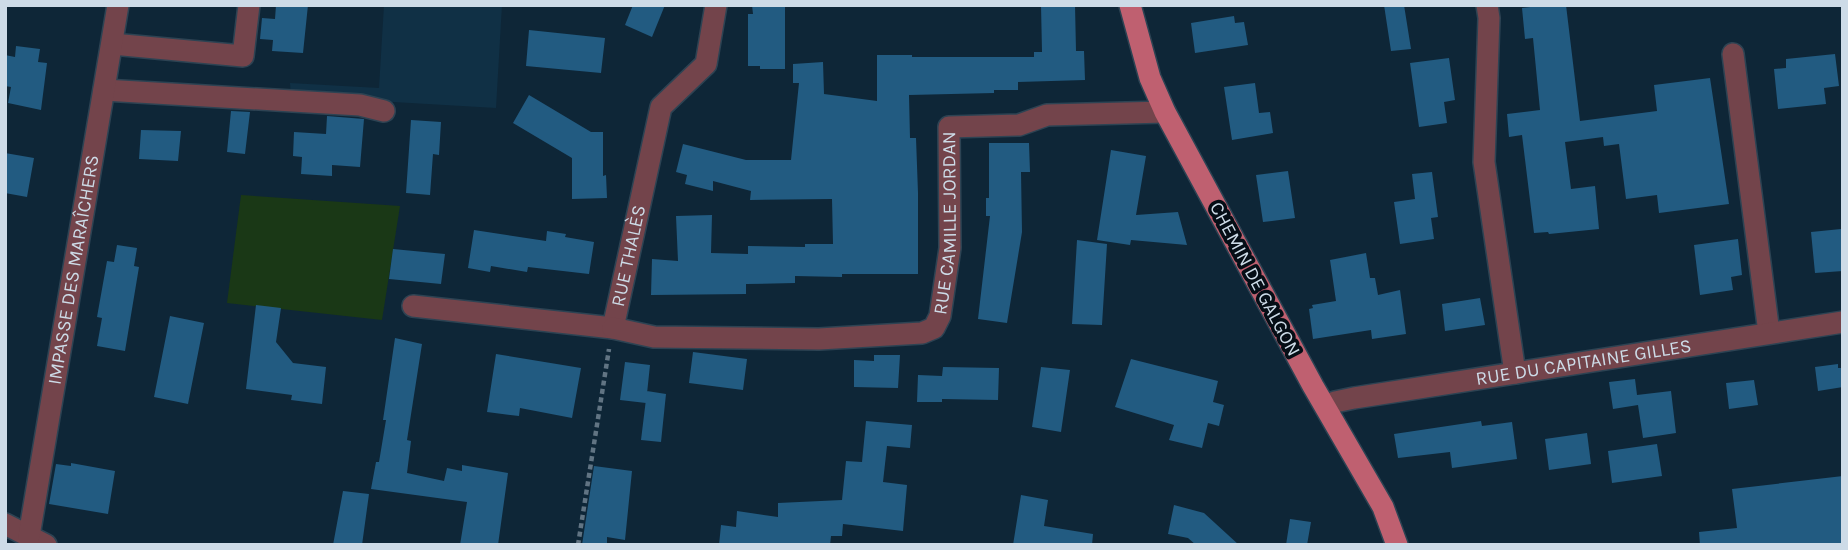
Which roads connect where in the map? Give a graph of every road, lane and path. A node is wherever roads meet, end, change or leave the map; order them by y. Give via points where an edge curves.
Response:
1 (118, 5) edge
2 (248, 5) edge
3 (716, 5) edge
4 (1130, 5) edge
5 (1487, 5) edge
6 (112, 44) junction
7 (1733, 54) dead end
8 (104, 90) junction
9 (384, 111) dead end
10 (1165, 112) junction
11 (413, 306) dead end
12 (1843, 322) edge
13 (613, 328) junction
14 (1769, 333) junction
15 (1515, 373) junction
16 (1326, 407) junction
17 (5, 524) edge
18 (38, 540) edge
19 (578, 545) edge
20 (1397, 545) edge

1 - 6 street, IMPASSE DES MARAÎCHERS
2 - 6 street via 243,56
3 - 13 street, RUE THALÈS via 706,64 661,107
4 - 10 main road, CHEMIN DE GALGON via 1150,78
5 - 15 street via 1484,162
6 - 8 street, IMPASSE DES MARAÎCHERS
7 - 14 street
8 - 9 street via 359,105
8 - 18 street, IMPASSE DES MARAÎCHERS
10 - 13 street, RUE CAMILLE JORDAN via 1047,115 1019,125 949,127 950,248 940,316 934,328 922,334 819,340 654,337
10 - 16 main road, CHEMIN DE GALGON
11 - 13 street, RUE THALÈS
12 - 14 street, RUE DU CAPITAINE GILLES
13 - 19 path
14 - 15 street, RUE DU CAPITAINE GILLES
15 - 16 street, RUE DU CAPITAINE GILLES via 1335,401
16 - 20 main road, CHEMIN DE GALGON via 1383,507
17 - 18 street

